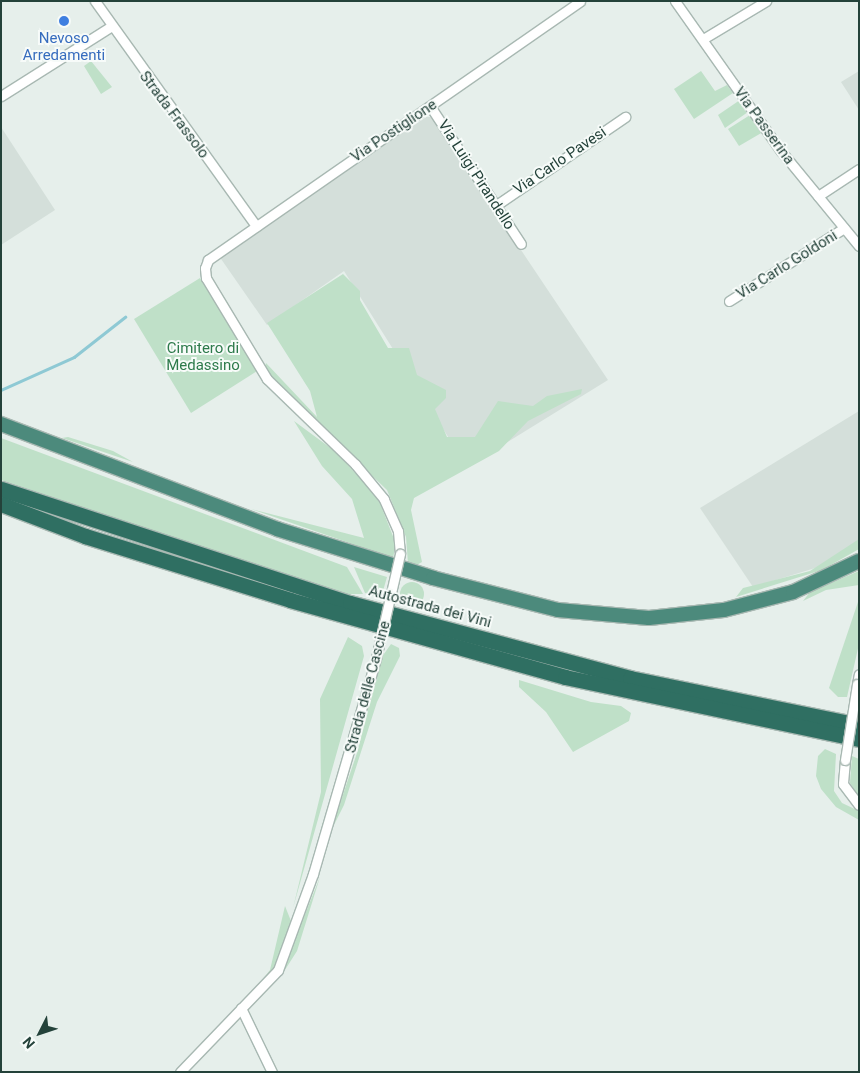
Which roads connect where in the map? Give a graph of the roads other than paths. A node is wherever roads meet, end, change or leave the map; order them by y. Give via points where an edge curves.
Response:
1 (95, 1) edge
2 (580, 1) edge
3 (675, 1) edge
4 (766, 1) edge
5 (110, 28) junction
6 (703, 39) junction
7 (1, 96) edge
8 (430, 106) junction
9 (625, 117) dead end
10 (859, 169) edge
11 (818, 196) junction
12 (495, 206) junction
13 (256, 226) junction
14 (844, 228) junction
15 (521, 244) dead end
16 (859, 246) edge
17 (208, 260) joint
18 (729, 301) dead end
19 (1, 424) edge
20 (1, 489) edge
21 (1, 504) edge
22 (859, 561) edge
23 (630, 678) junction
24 (858, 679) edge
25 (859, 718) edge
26 (859, 725) edge
27 (859, 740) edge
28 (859, 805) edge
29 (240, 1008) junction
30 (180, 1072) edge
31 (272, 1072) edge

1 - 5 street, Strada Frassolo
2 - 8 street, Via Postiglione
3 - 6 street, Via Passerina
4 - 6 street
5 - 7 street
5 - 13 street, Strada Frassolo
6 - 11 street, Via Passerina
8 - 12 street, Via Luigi Pirandello
8 - 13 street, Via Postiglione
9 - 12 street, Via Carlo Pavesi
10 - 11 street
11 - 14 street, Via Passerina
12 - 15 street, Via Luigi Pirandello
13 - 17 street, Via Postiglione
14 - 16 street, Via Passerina
14 - 18 street, Via Carlo Goldoni
17 - 29 street, Strada delle Cascine, bridge via 206,278 267,379 355,464 384,499 396,526 400,554 376,658 290,944 278,970
19 - 22 highway via 286,532 424,576 558,610 649,618 724,610 792,592
20 - 23 highway, Autostrada dei Vini via 264,577
21 - 27 highway, Autostrada dei Vini via 85,536 290,600 565,677
23 - 25 highway via 724,691
23 - 26 highway, Autostrada dei Vini
24 - 28 street, bridge via 843,784
29 - 30 street, Strada delle Cascine
29 - 31 street

